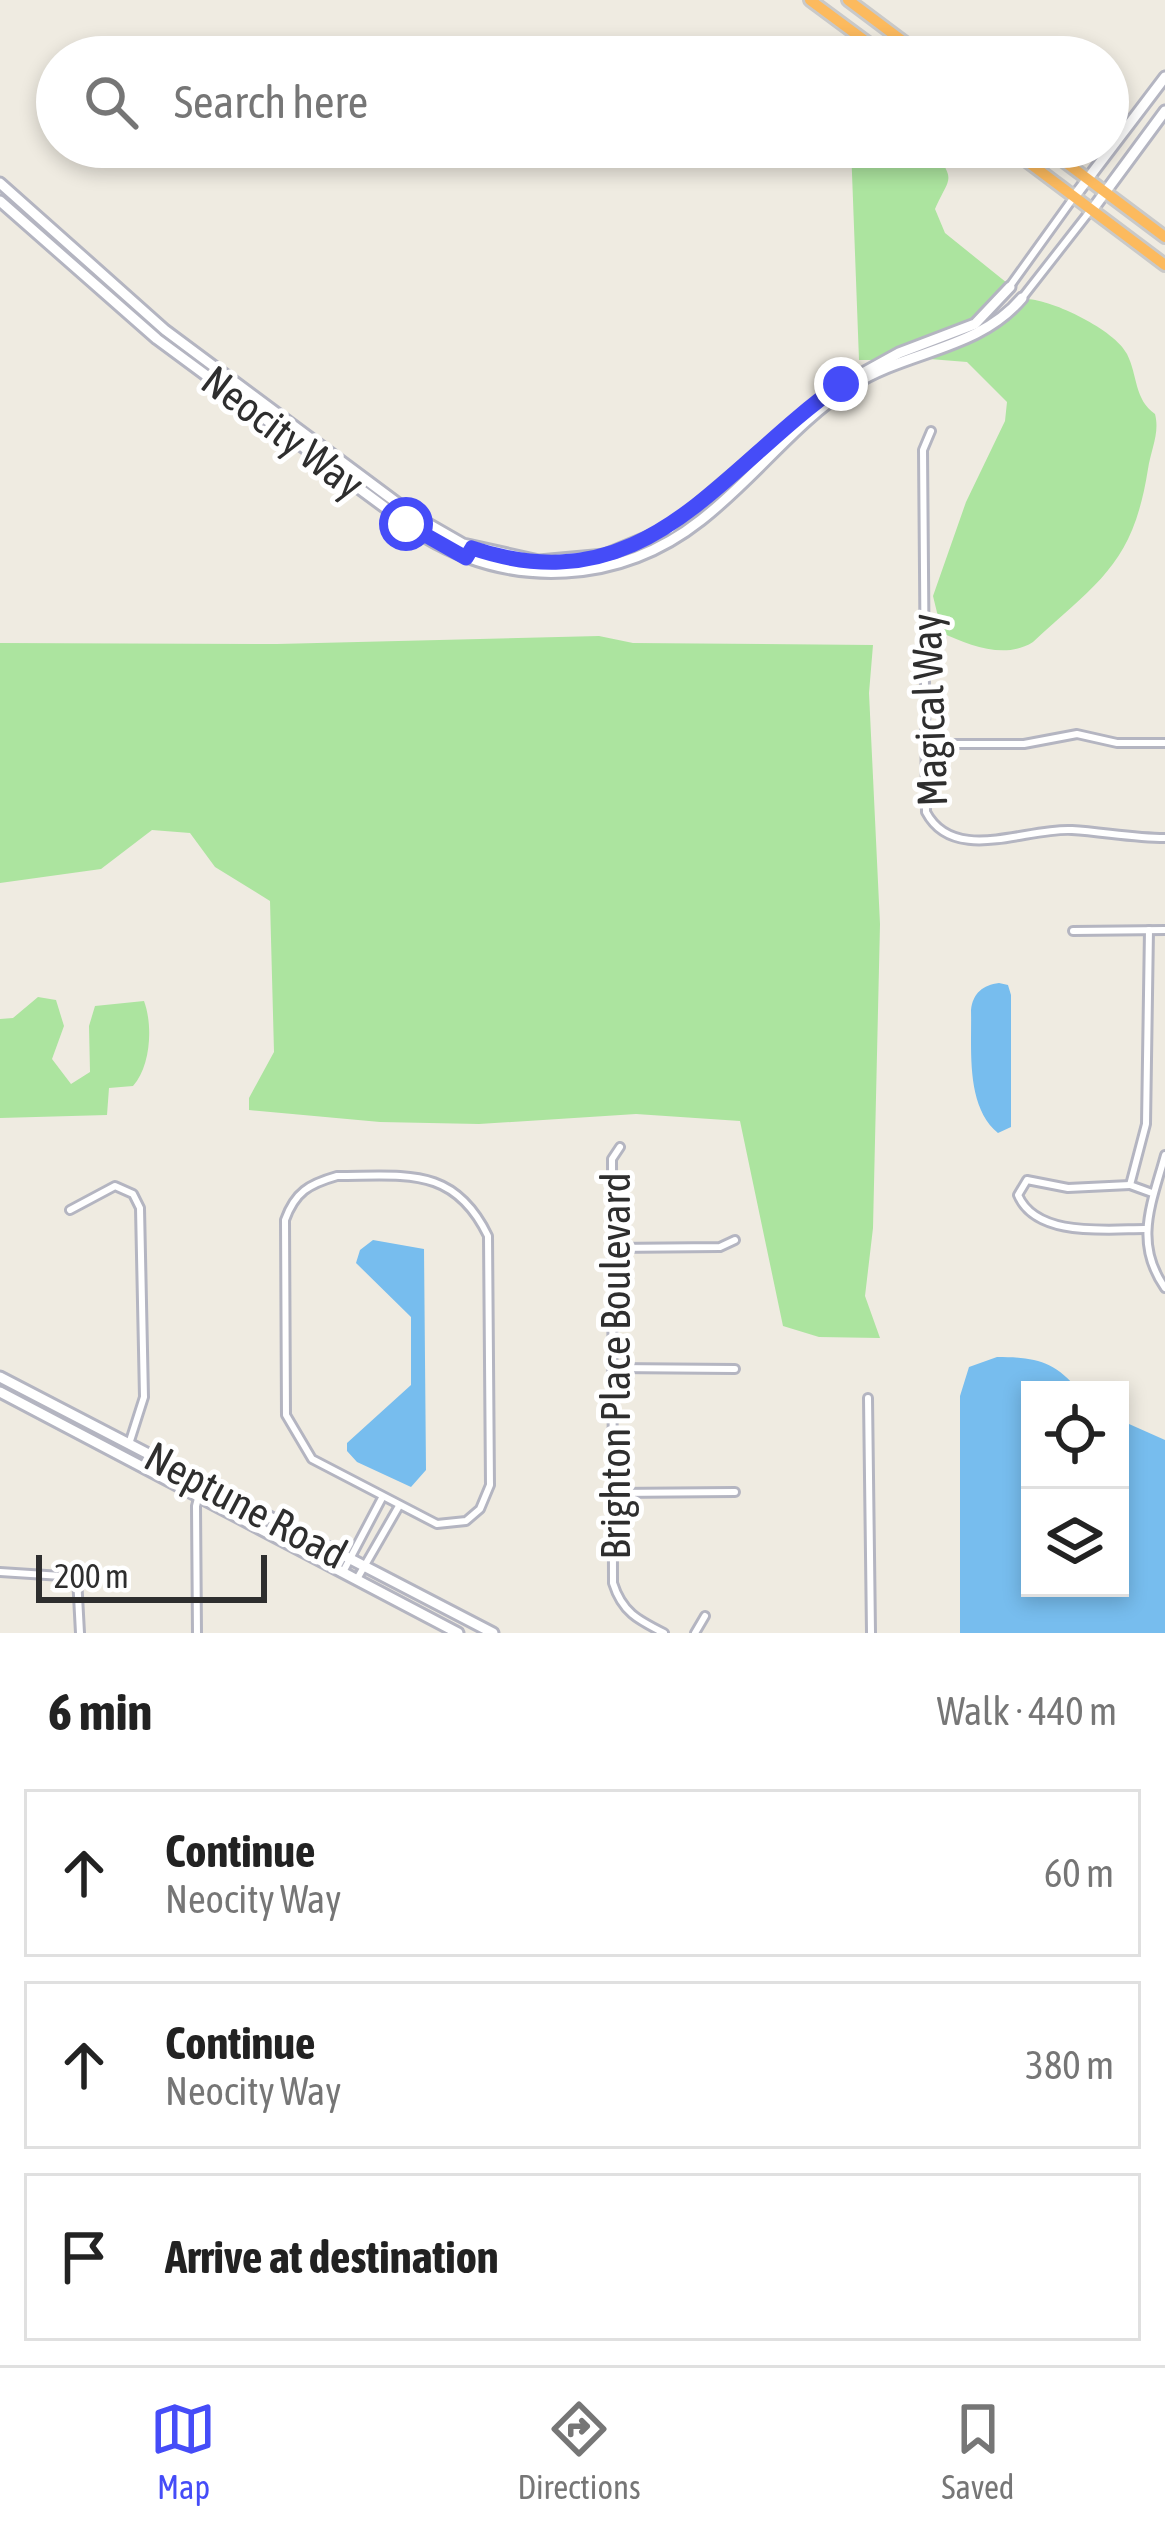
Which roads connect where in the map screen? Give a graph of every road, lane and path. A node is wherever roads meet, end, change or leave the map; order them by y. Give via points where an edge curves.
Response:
1 (810, 0) edge
2 (848, 0) edge
3 (859, 36) edge
4 (896, 36) edge
5 (1165, 77) edge
6 (1165, 111) edge
7 (1129, 125) edge
8 (1129, 160) edge
9 (1036, 168) edge
10 (1073, 168) edge
11 (1096, 168) edge
12 (1123, 168) edge
13 (1088, 179) junction
14 (0, 183) edge
15 (1105, 193) junction
16 (1074, 197) junction
17 (0, 201) edge
18 (1092, 210) junction
19 (1165, 237) edge
20 (1165, 265) edge
21 (1010, 287) joint
22 (1022, 298) joint
23 (931, 431) dead end
24 (329, 452) junction
25 (323, 462) junction
26 (470, 553) junction
27 (1165, 743) edge
28 (925, 744) junction
29 (1165, 838) edge
30 (1165, 930) edge
31 (1073, 931) dead end
32 (1149, 931) junction
33 (620, 1147) dead end
34 (1165, 1155) edge
35 (1130, 1185) junction
36 (1152, 1193) junction
37 (70, 1210) dead end
38 (1145, 1229) junction
39 (735, 1240) dead end
40 (612, 1248) junction
41 (1165, 1288) edge
42 (612, 1368) junction
43 (735, 1369) dead end
44 (0, 1376) edge
45 (0, 1392) edge
46 (868, 1397) dead end
47 (129, 1444) junction
48 (202, 1483) junction
49 (735, 1492) dead end
50 (614, 1493) junction
51 (199, 1496) junction
52 (382, 1498) junction
53 (399, 1506) junction
54 (351, 1560) junction
55 (365, 1567) junction
56 (0, 1572) edge
57 (344, 1572) junction
58 (357, 1579) junction
59 (705, 1616) dead end
60 (80, 1633) edge
61 (197, 1633) edge
62 (458, 1633) edge
63 (493, 1633) edge
64 (664, 1633) edge
65 (695, 1633) edge
66 (871, 1633) edge

1 - 3 highway
2 - 4 highway
5 - 7 street
6 - 8 street
9 - 16 highway
10 - 13 highway
11 - 13 street
12 - 15 street
13 - 15 highway
13 - 16 street
14 - 24 street, Neocity Way via 165,330
15 - 18 street
15 - 19 highway
16 - 18 highway
16 - 21 street
17 - 25 street, Neocity Way via 157,339
18 - 20 highway
18 - 22 street
21 - 26 street, Neocity Way via 975,324 832,390 693,512 641,543 559,562
22 - 26 street, Neocity Way via 985,332 903,358 838,395 703,518 657,548 616,565 561,573 510,570
23 - 28 street, Magical Way via 923,450
24 - 25 street
24 - 26 street, Neocity Way
25 - 26 street, Neocity Way via 425,537
27 - 28 street via 1077,734 1024,744
28 - 29 street, Magical Way via 926,812 945,835 1025,838 1074,830
30 - 32 street
31 - 32 street
32 - 35 street via 1146,1124
33 - 40 street, Brighton Place Boulevard via 611,1159
34 - 36 street
35 - 36 street
35 - 38 street via 1068,1188 1027,1180 1018,1196 1052,1222 1078,1229
36 - 38 street
37 - 47 street via 115,1186 140,1208 144,1396
38 - 41 street via 1149,1261
39 - 40 street via 720,1247
40 - 42 street, Brighton Place Boulevard
42 - 43 street
42 - 50 street, Brighton Place Boulevard
44 - 47 street, Neptune Road
45 - 51 street, Neptune Road
46 - 66 street
47 - 48 street, Neptune Road
48 - 51 street
48 - 54 street, Neptune Road
49 - 50 street
50 - 64 street, Brighton Place Boulevard via 619,1603
51 - 57 street, Neptune Road
51 - 61 street
52 - 53 street
52 - 53 street via 312,1459 286,1415 285,1220 292,1198 338,1176 447,1184 473,1206 488,1237 490,1485 466,1521 437,1524
52 - 54 street
53 - 55 street
54 - 55 street, Neptune Road
54 - 57 street
55 - 58 street
55 - 63 street, Neptune Road
56 - 60 street via 76,1576
57 - 58 street, Neptune Road
58 - 62 street, Neptune Road
59 - 65 street

